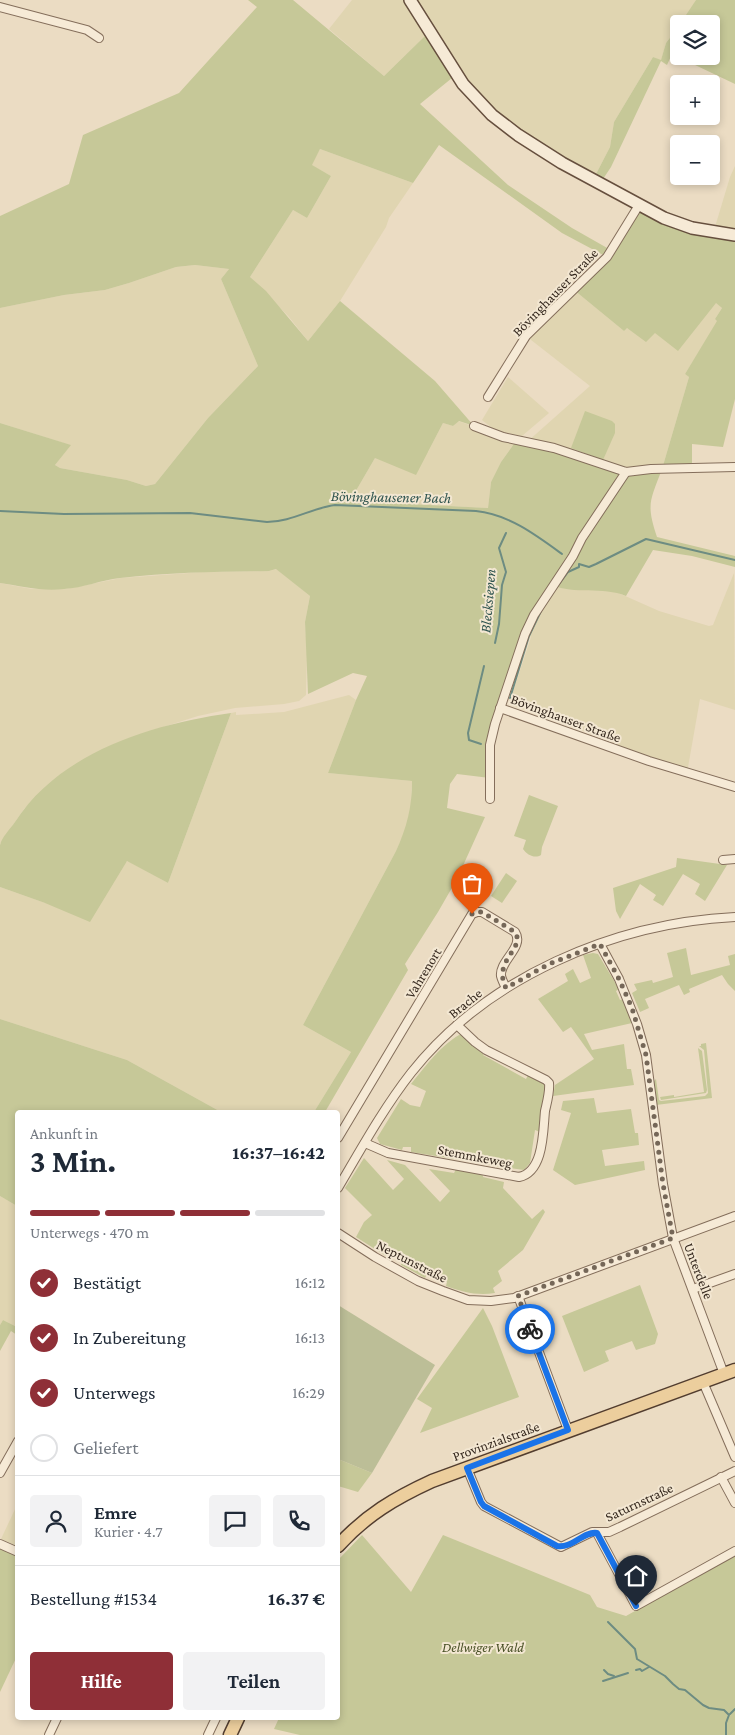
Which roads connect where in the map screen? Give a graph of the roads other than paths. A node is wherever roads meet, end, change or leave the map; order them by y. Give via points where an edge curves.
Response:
1 (410, 0) edge
2 (0, 7) edge
3 (99, 38) dead end
4 (639, 205) junction
5 (735, 235) edge
6 (488, 397) dead end
7 (474, 426) dead end
8 (735, 467) edge
9 (626, 472) junction
10 (500, 708) junction
11 (735, 787) edge
12 (490, 800) dead end
13 (735, 859) edge
14 (723, 860) dead end
15 (735, 917) edge
16 (600, 944) junction
17 (506, 988) junction
18 (457, 1025) junction
19 (340, 1135) edge
20 (365, 1143) junction
21 (340, 1176) edge
22 (735, 1216) edge
23 (340, 1234) edge
24 (673, 1238) junction
25 (735, 1274) edge
26 (693, 1289) junction
27 (518, 1296) junction
28 (729, 1372) edge
29 (702, 1382) junction
30 (568, 1430) junction
31 (15, 1446) edge
32 (735, 1457) edge
33 (467, 1468) junction
34 (0, 1472) edge
35 (735, 1472) edge
36 (721, 1477) junction
37 (735, 1503) edge
38 (597, 1533) junction
39 (0, 1544) edge
40 (340, 1544) edge
41 (15, 1551) edge
42 (735, 1551) edge
43 (56, 1720) edge
44 (215, 1720) edge
45 (237, 1720) edge
46 (49, 1735) edge
47 (208, 1735) edge
48 (230, 1735) edge

1 - 4 street via 456,74 480,104 532,145
2 - 3 street via 87,30
4 - 5 street via 685,226
4 - 6 street, Bövinghauser Straße via 607,257 526,336
7 - 9 street
8 - 9 street
9 - 10 street, Bövinghauser Straße via 534,615
10 - 11 street, Bövinghauser Straße
10 - 12 street via 490,745
13 - 14 street
15 - 16 street, Brache via 684,921
16 - 17 street, Brache via 549,964
16 - 24 street, Unterdelle via 632,1008 646,1055
17 - 18 street, Brache
17 - 19 street, Vahrenort via 502,969 518,942 518,936 482,912 472,914
18 - 20 street, Brache via 412,1072
18 - 20 street, Stemmkeweg via 486,1050 549,1083 539,1155 532,1170 519,1177 388,1153
20 - 21 street, Brache
22 - 24 street, Neptunstraße
23 - 27 street, Neptunstraße via 418,1281 462,1298 491,1302
24 - 26 street, Unterdelle
24 - 27 street, Neptunstraße
25 - 26 street
26 - 28 street, Unterdelle
27 - 30 street
28 - 29 main road, Provinzialstraße
29 - 30 main road, Provinzialstraße
29 - 32 street
30 - 33 main road, Provinzialstraße
31 - 34 street
33 - 38 street, Saturnstraße via 484,1506 557,1546
33 - 40 main road, Provinzialstraße via 432,1481 381,1507
35 - 36 street, Saturnstraße
36 - 37 street
36 - 38 street, Saturnstraße via 609,1532
38 - 42 street via 636,1606
39 - 41 street
43 - 46 street
44 - 47 street
45 - 48 main road

